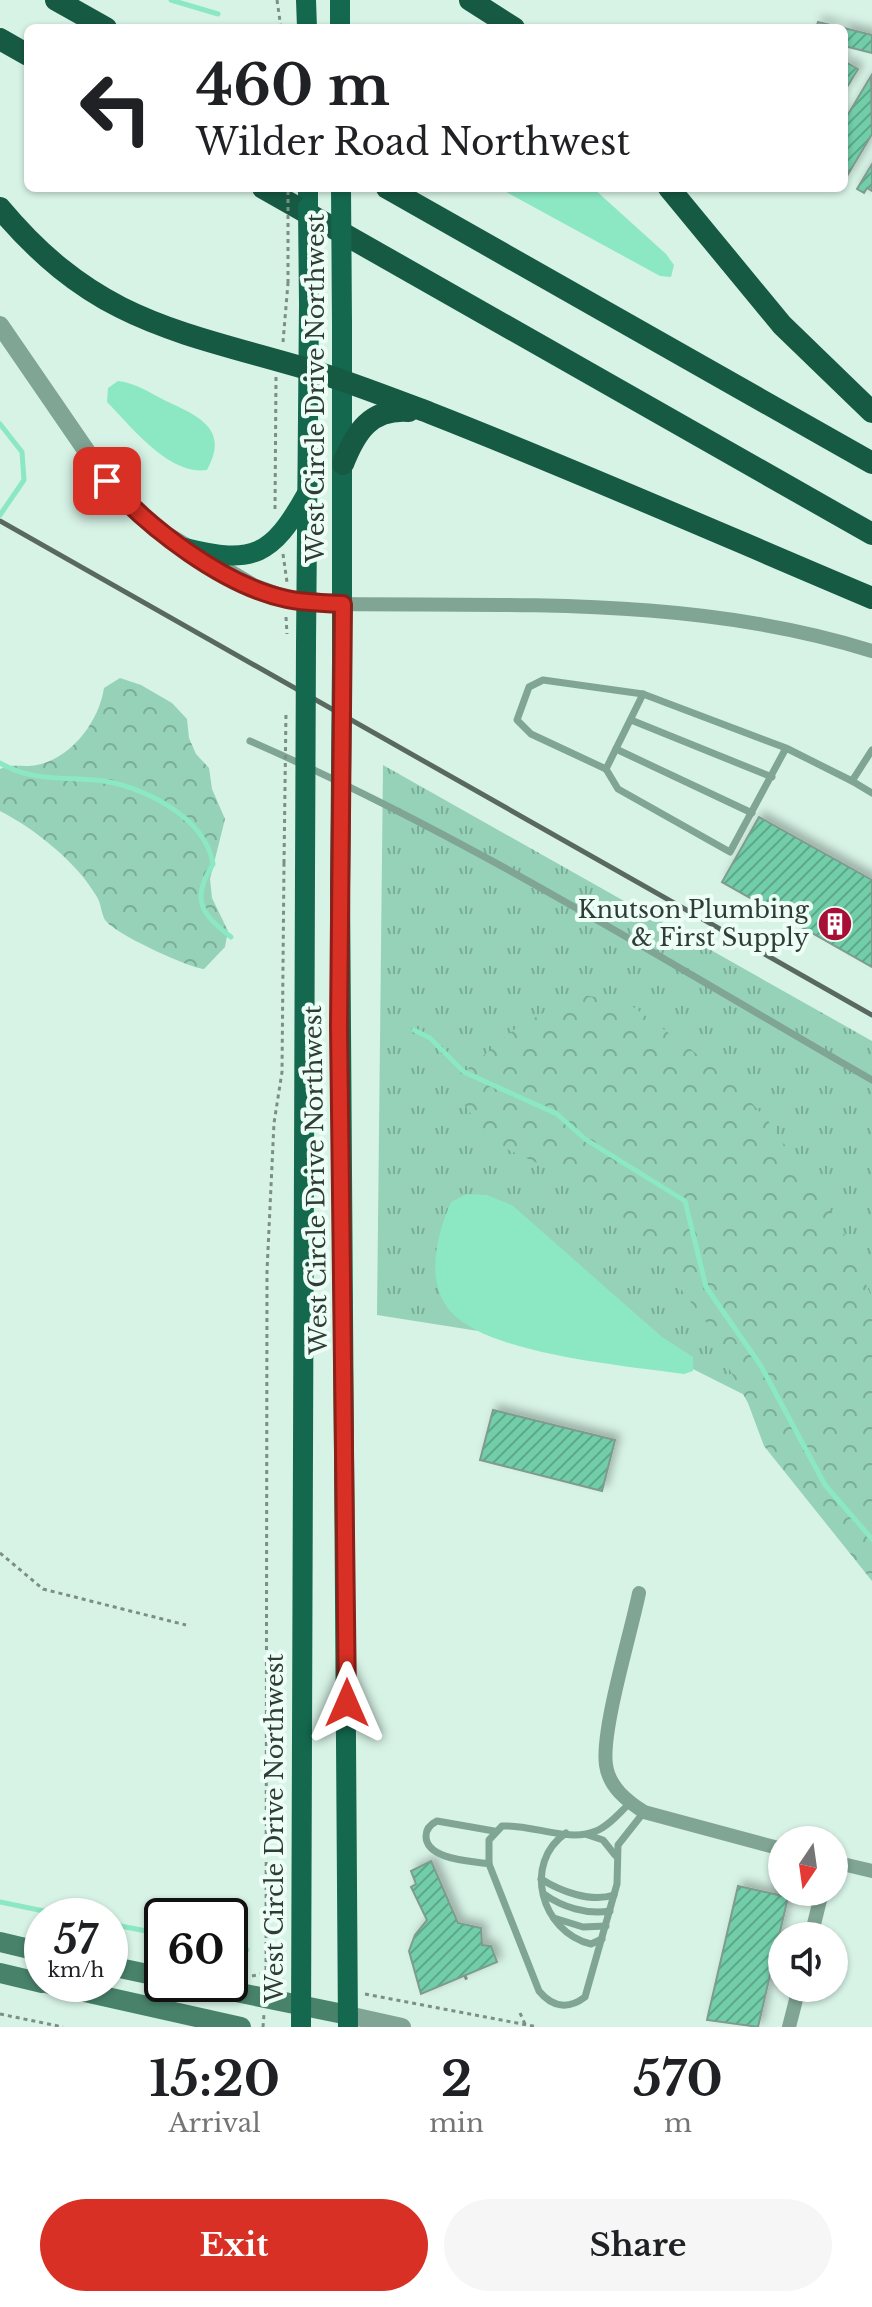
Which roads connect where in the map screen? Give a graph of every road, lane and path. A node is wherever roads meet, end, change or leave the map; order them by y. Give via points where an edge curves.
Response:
1 (56, 0) edge
2 (277, 0) edge
3 (306, 0) edge
4 (340, 0) edge
5 (470, 0) edge
6 (99, 24) edge
7 (280, 24) edge
8 (307, 24) edge
9 (340, 24) edge
10 (508, 24) edge
11 (0, 39) edge
12 (24, 53) edge
13 (270, 192) edge
14 (288, 192) edge
15 (308, 192) edge
16 (341, 192) edge
17 (394, 192) edge
18 (672, 192) edge
19 (0, 208) edge
20 (0, 325) edge
21 (278, 361) junction
22 (308, 369) junction
23 (342, 381) junction
24 (426, 412) junction
25 (872, 412) edge
26 (872, 463) edge
27 (343, 464) junction
28 (308, 492) junction
29 (274, 519) dead end
30 (872, 534) edge
31 (185, 548) junction
32 (872, 598) edge
33 (307, 602) junction
34 (343, 604) junction
35 (872, 651) edge
36 (643, 694) junction
37 (286, 704) dead end
38 (631, 720) junction
39 (250, 741) dead end
40 (786, 748) junction
41 (616, 749) junction
42 (872, 750) edge
43 (606, 769) junction
44 (772, 777) junction
45 (852, 781) junction
46 (872, 793) edge
47 (752, 813) junction
48 (872, 1080) edge
49 (0, 1553) edge
50 (639, 1593) dead end
51 (186, 1625) dead end
52 (630, 1803) junction
53 (644, 1812) junction
54 (494, 1831) junction
55 (566, 1833) junction
56 (582, 1834) junction
57 (768, 1845) edge
58 (616, 1857) junction
59 (489, 1864) junction
60 (848, 1865) edge
61 (872, 1871) edge
62 (541, 1879) junction
63 (544, 1894) junction
64 (614, 1895) junction
65 (610, 1911) junction
66 (554, 1918) junction
67 (606, 1926) junction
68 (602, 1939) junction
69 (0, 1942) edge
70 (24, 1948) edge
71 (0, 1973) edge
72 (465, 1976) dead end
73 (24, 1979) edge
74 (301, 1983) junction
75 (468, 1983) dead end
76 (349, 1990) junction
77 (248, 1994) edge
78 (128, 2002) edge
79 (795, 2002) edge
80 (301, 2005) junction
81 (520, 2013) dead end
82 (0, 2014) edge
83 (348, 2021) edge
84 (525, 2024) junction
85 (63, 2027) edge
86 (241, 2027) edge
87 (301, 2027) edge
88 (402, 2027) edge
89 (538, 2027) edge
90 (789, 2027) edge

1 - 6 highway
2 - 7 path
3 - 8 main road
4 - 9 main road
5 - 10 highway
11 - 12 highway
13 - 30 highway
14 - 21 path, bridge via 286,333
15 - 22 main road, West Circle Drive Northwest, bridge
16 - 23 main road, West Circle Drive Northwest, bridge
17 - 26 highway
18 - 25 highway via 794,338
19 - 21 highway via 57,266 110,304 161,327
20 - 31 street via 107,481 138,513
21 - 22 highway
21 - 29 path
22 - 23 highway
22 - 28 main road, West Circle Drive Northwest
23 - 24 highway
23 - 27 main road, West Circle Drive Northwest
24 - 27 highway via 374,415 358,432
24 - 32 highway
27 - 34 main road, West Circle Drive Northwest
28 - 31 main road via 286,529 254,555 229,558
28 - 33 main road, West Circle Drive Northwest
31 - 33 street via 253,587
33 - 34 street
33 - 74 main road, West Circle Drive Northwest, bridge
34 - 35 street via 679,612 761,623
34 - 76 main road, West Circle Drive Northwest, bridge via 340,887
36 - 38 lane
36 - 40 lane
36 - 43 lane via 543,680 529,687 517,720 531,734
37 - 74 path, bridge via 282,1072 274,1123 267,1271 266,1973
38 - 41 lane
38 - 44 lane
39 - 48 lane via 567,905
40 - 44 lane
40 - 45 lane
41 - 43 lane
41 - 47 lane
42 - 45 lane
43 - 47 lane via 618,789 730,852
44 - 47 lane
45 - 46 lane
49 - 51 path via 43,1589
50 - 52 street via 606,1754 610,1780
52 - 53 street
52 - 56 lane via 599,1830
53 - 57 street
53 - 58 lane via 625,1833
54 - 55 lane via 520,1824
54 - 59 lane
54 - 59 lane via 437,1821 426,1835 428,1846 441,1855
55 - 56 lane
55 - 62 lane via 545,1852
56 - 58 lane via 603,1840
58 - 64 lane
59 - 68 lane via 546,2001 564,2006 585,1997
60 - 61 street
62 - 63 lane
62 - 64 lane via 589,1897
63 - 65 lane via 569,1907
63 - 66 lane
64 - 65 lane
65 - 67 lane
66 - 67 lane via 583,1927
66 - 68 lane via 567,1935 591,1944
67 - 68 lane
69 - 70 main road
71 - 73 main road
72 - 75 path
74 - 80 main road, West Circle Drive Northwest
76 - 83 main road, West Circle Drive Northwest
76 - 84 path
77 - 80 main road
78 - 86 main road
79 - 90 street
80 - 83 main road
80 - 87 main road, West Circle Drive Northwest
81 - 84 path
82 - 85 path
83 - 88 street
84 - 89 path

